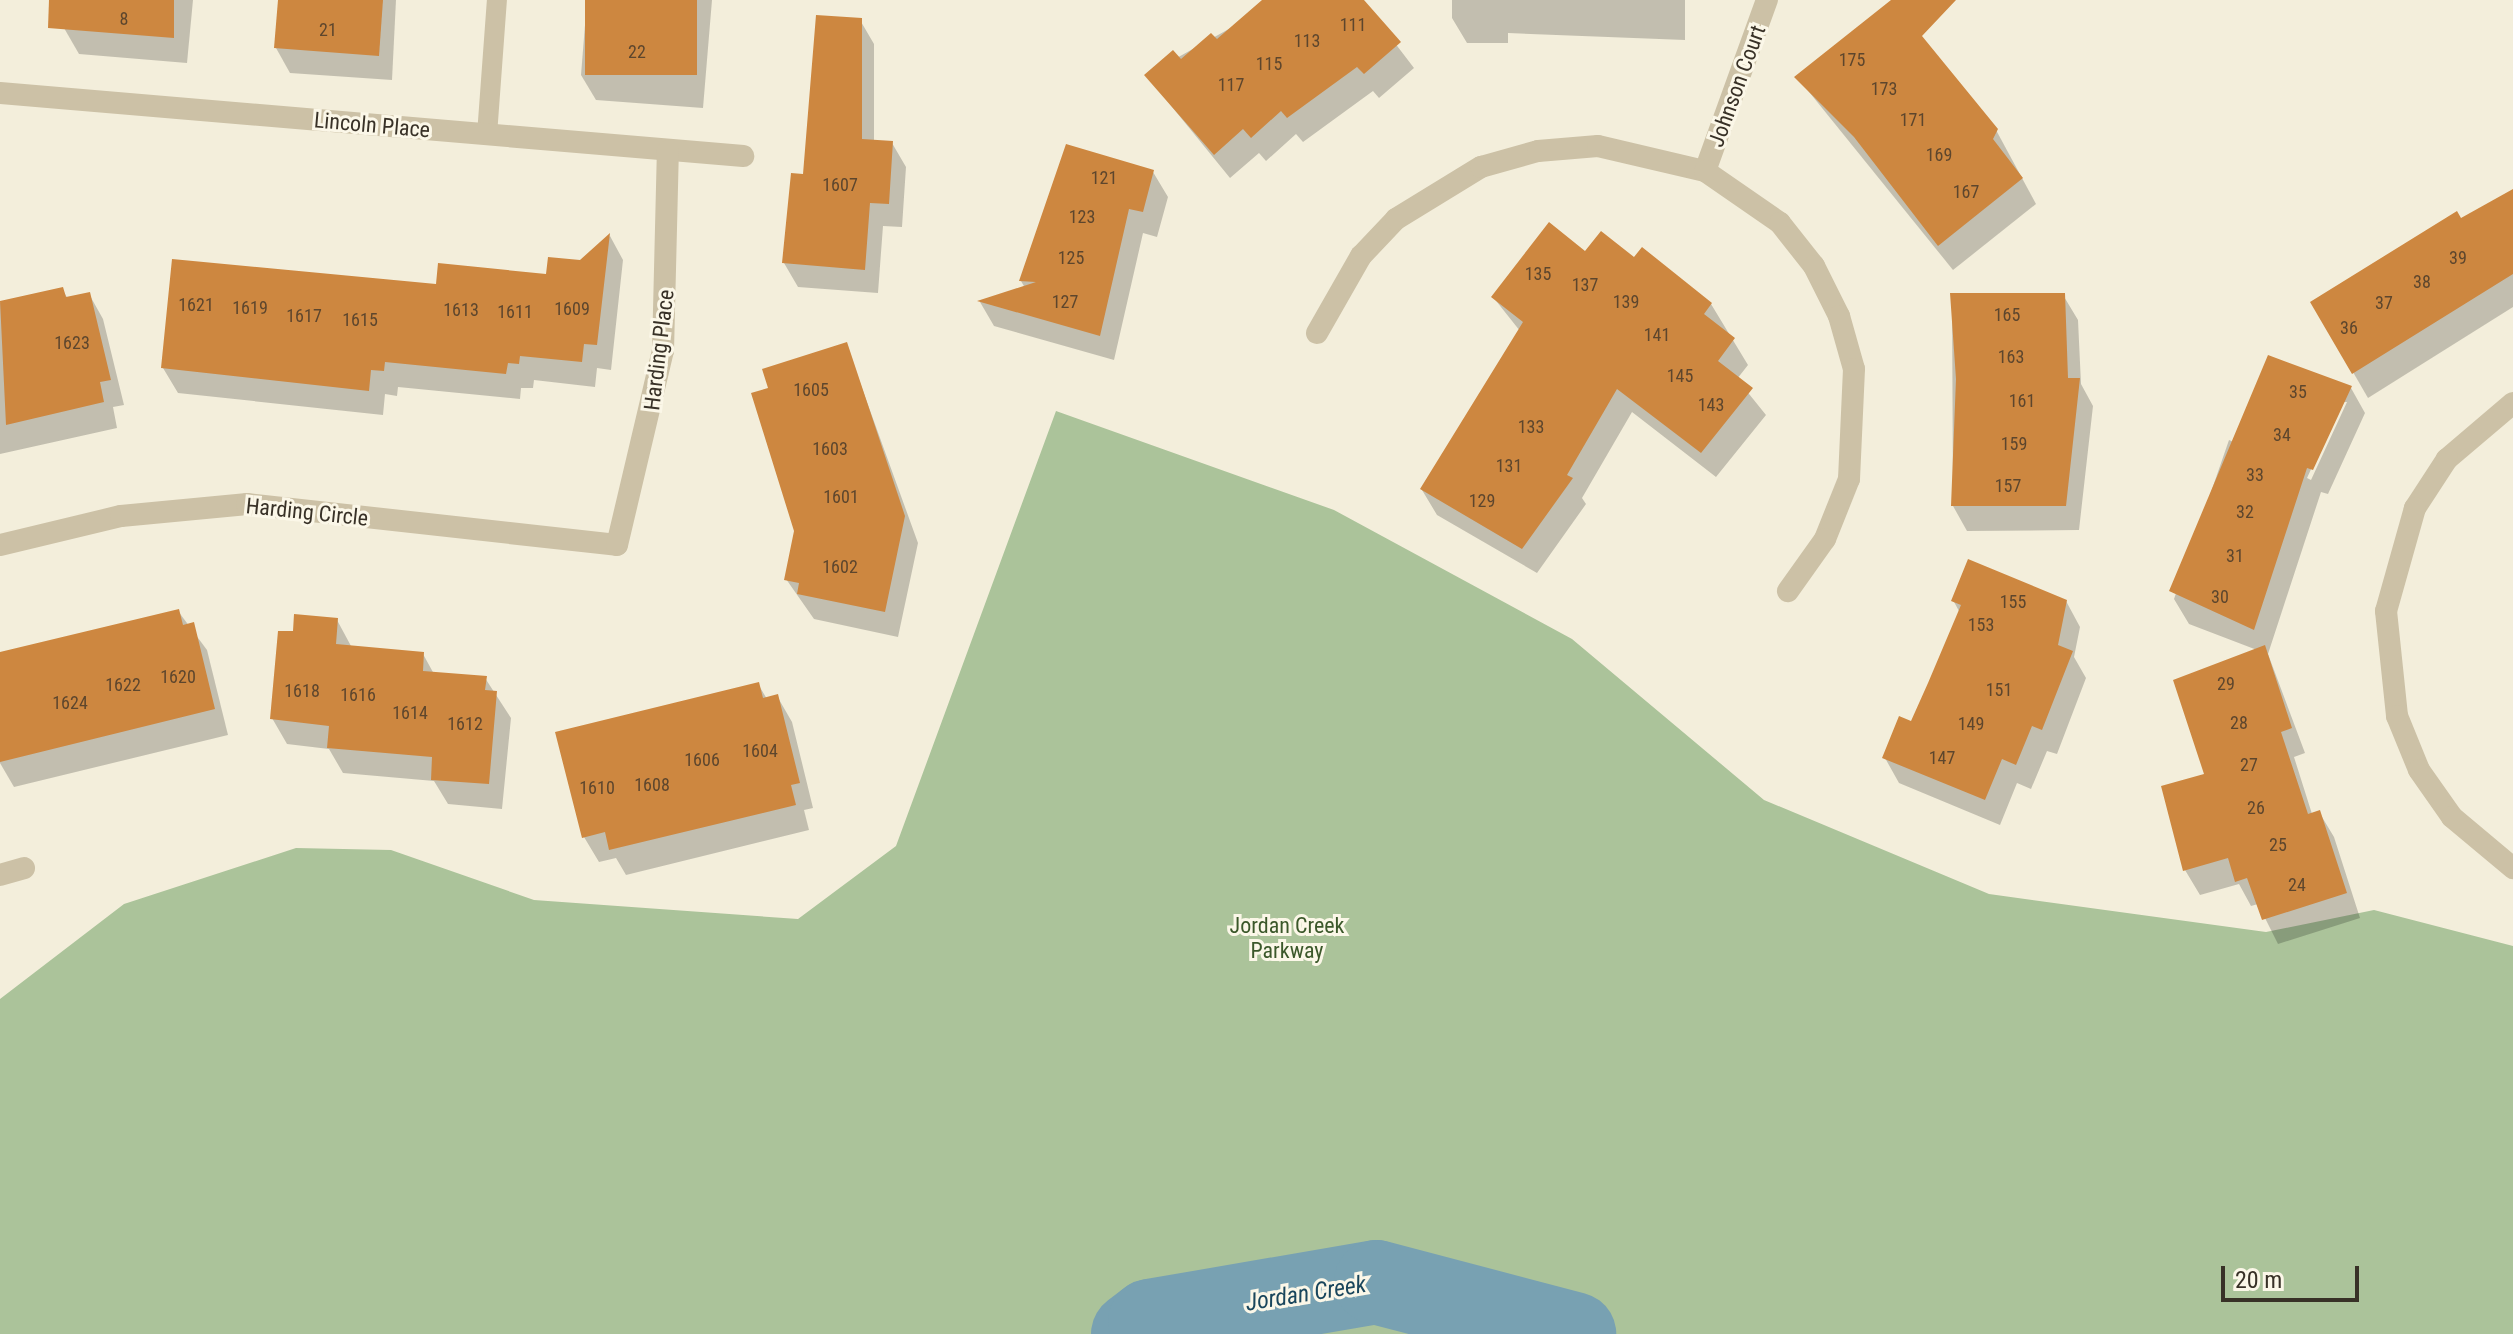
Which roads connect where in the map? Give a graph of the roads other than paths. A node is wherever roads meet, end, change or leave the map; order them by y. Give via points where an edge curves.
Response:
1 (497, 0) edge
2 (1767, 0) edge
3 (0, 93) edge
4 (487, 135) junction
5 (668, 151) junction
6 (743, 156) dead end
7 (1705, 171) junction
8 (1317, 333) dead end
9 (2513, 403) edge
10 (0, 545) edge
11 (617, 545) joint
12 (1788, 591) dead end
13 (24, 868) dead end
14 (2513, 868) edge
15 (0, 875) edge

1 - 4 lane
2 - 7 street, Johnson Court
3 - 4 street, Lincoln Place
4 - 5 street, Lincoln Place
5 - 6 street, Lincoln Place
5 - 11 street, Harding Place via 663,351
7 - 8 street, Johnson Court via 1598,146 1538,151 1481,167 1396,219 1361,256
7 - 12 street, Johnson Court via 1780,223 1814,266 1839,316 1854,369 1849,479 1825,539
9 - 14 street via 2447,459 2415,508 2386,611 2394,704 2419,770 2452,817
10 - 11 street, Harding Circle via 121,516 247,504
13 - 15 street

